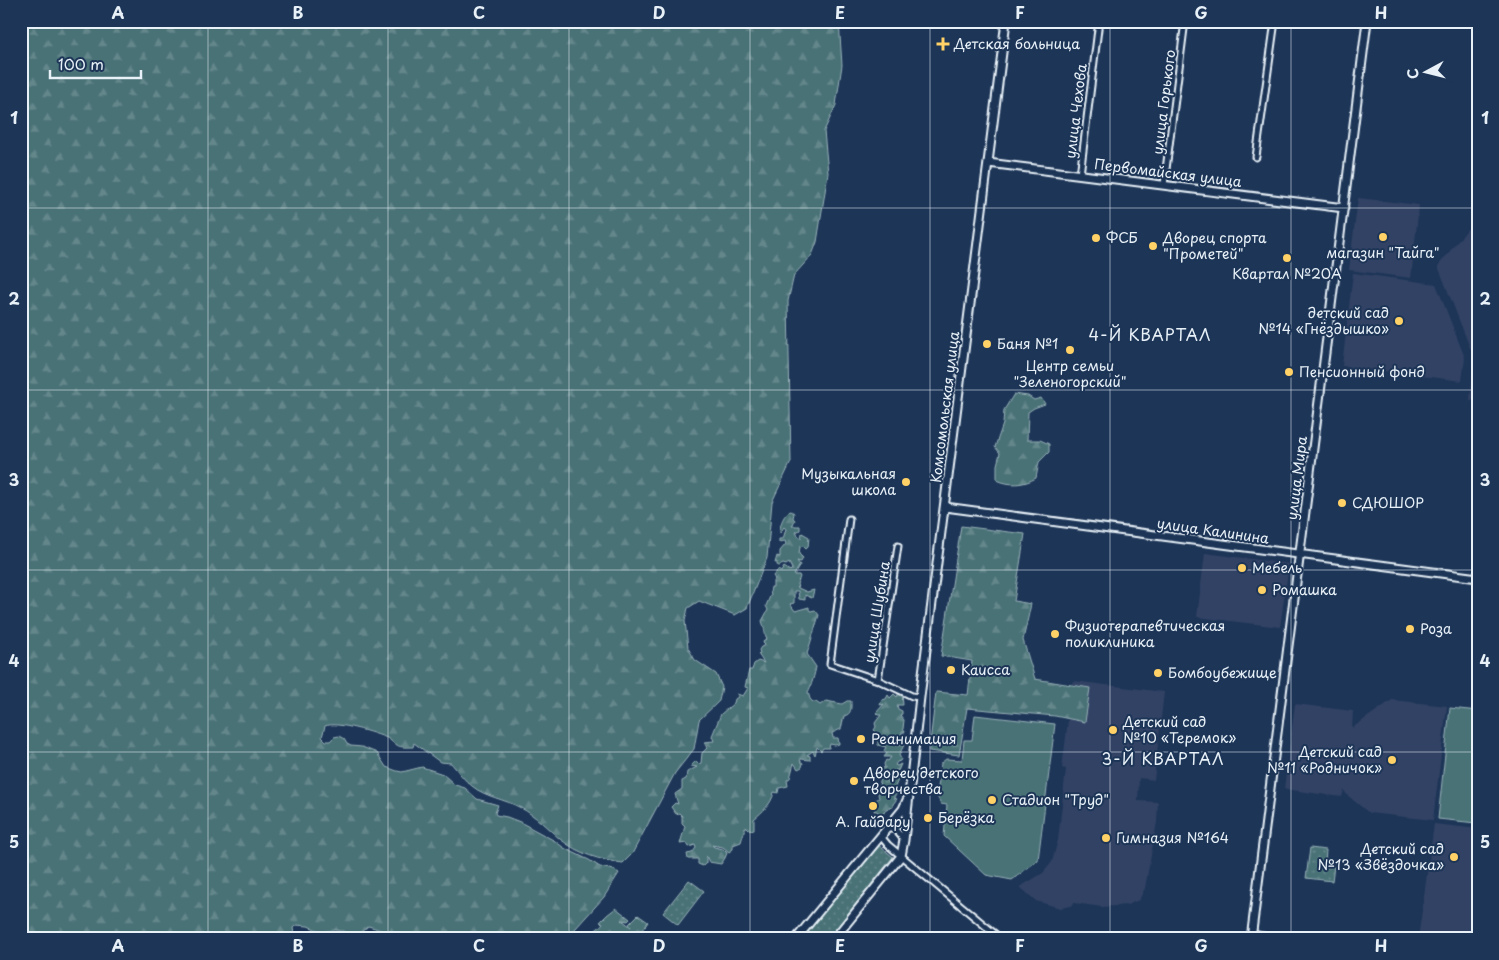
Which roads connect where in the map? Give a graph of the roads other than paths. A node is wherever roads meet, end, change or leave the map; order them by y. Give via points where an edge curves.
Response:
1 (1006, 21) edge
2 (1099, 21) edge
3 (1185, 21) edge
4 (1275, 21) edge
5 (1367, 21) edge
6 (1256, 157) dead end
7 (988, 163) junction
8 (1080, 175) junction
9 (1164, 185) junction
10 (1344, 208) junction
11 (946, 507) junction
12 (848, 519) dead end
13 (898, 546) dead end
14 (1300, 555) junction
15 (1478, 578) edge
16 (878, 680) junction
17 (920, 697) junction
18 (910, 796) junction
19 (885, 831) junction
20 (904, 840) junction
21 (901, 856) junction
22 (1251, 937) edge
23 (796, 939) edge
24 (834, 939) edge
25 (1001, 939) edge
26 (1280, 939) edge

1 - 7 street, Комсомольская улица
2 - 8 street, улица Чехова
3 - 9 street, улица Горького
4 - 6 street
5 - 10 street, улица Мира
7 - 8 street, Первомайская улица
7 - 11 street, Комсомольская улица
8 - 9 street, Первомайская улица
9 - 10 street, Первомайская улица
10 - 14 street, улица Мира
11 - 14 street, улица Калинина
11 - 17 street, Комсомольская улица
12 - 16 street via 830,664
13 - 16 street, улица Шубина
14 - 15 street, улица Калинина
14 - 22 street, улица Мира
16 - 17 street
17 - 18 street, Комсомольская улица
18 - 19 street, Комсомольская улица
18 - 20 street, Комсомольская улица
19 - 20 street via 896,829
19 - 21 street via 885,842
19 - 23 street, Комсомольская улица
20 - 21 street, Комсомольская улица
21 - 24 street, Комсомольская улица
21 - 25 street
22 - 26 street

